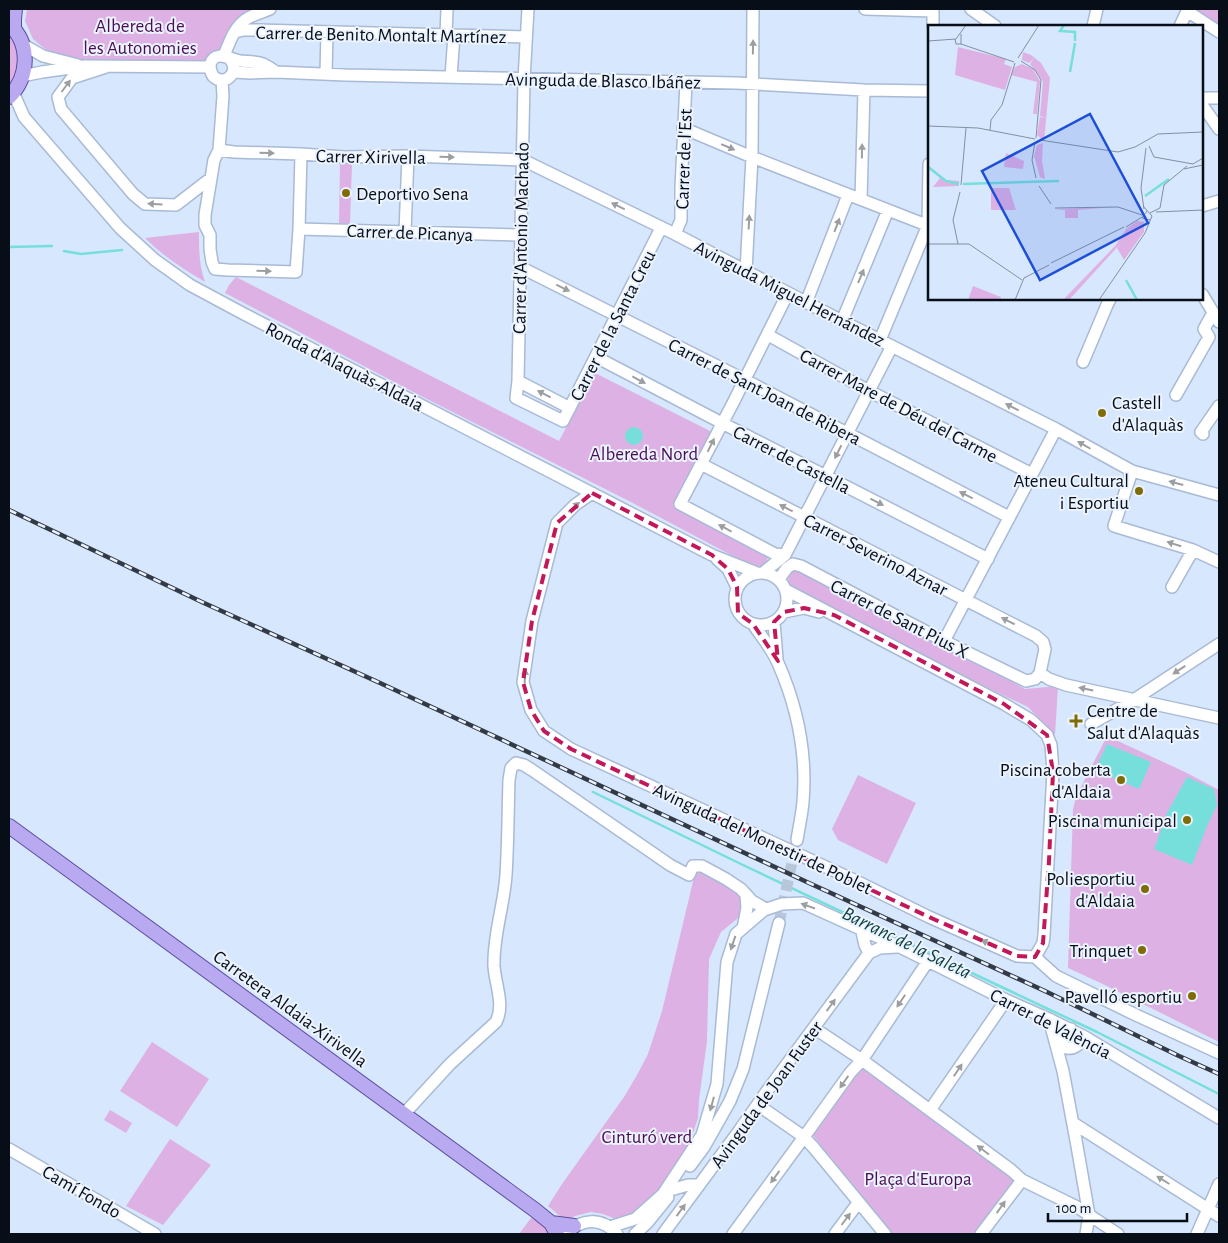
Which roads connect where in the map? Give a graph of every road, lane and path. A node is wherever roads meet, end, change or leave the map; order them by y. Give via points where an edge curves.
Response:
1 (15, 9) edge
2 (270, 9) edge
3 (447, 9) edge
4 (528, 9) edge
5 (754, 9) edge
6 (865, 9) edge
7 (971, 9) edge
8 (1098, 9) edge
9 (933, 10) edge
10 (1187, 10) edge
11 (257, 14) junction
12 (987, 14) edge
13 (933, 25) edge
14 (994, 25) edge
15 (1093, 25) edge
16 (1180, 25) edge
17 (11, 26) edge
18 (259, 30) junction
19 (235, 32) junction
20 (327, 32) junction
21 (1219, 32) edge
22 (450, 35) junction
23 (526, 37) junction
24 (22, 44) junction
25 (227, 57) junction
26 (85, 66) junction
27 (106, 67) junction
28 (210, 68) junction
29 (234, 72) junction
30 (276, 72) junction
31 (326, 74) junction
32 (22, 76) junction
33 (451, 77) junction
34 (524, 79) junction
35 (222, 80) junction
36 (686, 82) junction
37 (753, 84) junction
38 (864, 90) junction
39 (928, 91) edge
40 (11, 94) edge
41 (1203, 98) edge
42 (1219, 98) edge
43 (1203, 106) edge
44 (9, 108) edge
45 (24, 117) junction
46 (683, 128) junction
47 (1219, 128) edge
48 (219, 150) junction
49 (301, 154) junction
50 (408, 156) junction
51 (752, 157) junction
52 (523, 160) junction
53 (211, 178) junction
54 (848, 195) junction
55 (861, 199) junction
56 (1219, 201) edge
57 (1203, 206) edge
58 (888, 210) junction
59 (928, 225) edge
60 (661, 228) junction
61 (299, 229) junction
62 (406, 232) junction
63 (675, 234) junction
64 (520, 235) junction
65 (520, 267) junction
66 (746, 271) junction
67 (788, 293) junction
68 (1203, 296) edge
69 (1110, 300) edge
70 (806, 303) junction
71 (616, 315) junction
72 (1216, 317) edge
73 (842, 321) junction
74 (768, 334) junction
75 (880, 340) junction
76 (892, 346) junction
77 (596, 357) junction
78 (1083, 362) dead end
79 (745, 380) junction
80 (518, 381) junction
81 (869, 391) junction
82 (1176, 395) dead end
83 (1219, 406) edge
84 (570, 408) junction
85 (563, 421) joint
86 (722, 423) junction
87 (1056, 429) junction
88 (848, 434) junction
89 (1202, 434) dead end
90 (701, 464) junction
91 (1132, 471) junction
92 (1032, 474) junction
93 (826, 476) junction
94 (592, 493) junction
95 (1219, 495) edge
96 (804, 517) junction
97 (1009, 517) junction
98 (1193, 550) junction
99 (712, 555) junction
100 (785, 555) junction
101 (988, 559) junction
102 (1219, 562) edge
103 (760, 572) junction
104 (779, 579) junction
105 (736, 587) junction
106 (1172, 587) dead end
107 (786, 590) junction
108 (966, 599) junction
109 (784, 612) junction
110 (834, 615) junction
111 (774, 622) junction
112 (753, 624) junction
113 (944, 641) junction
114 (1219, 644) edge
115 (778, 661) junction
116 (1040, 674) junction
117 (1135, 699) junction
118 (1219, 718) edge
119 (1092, 724) dead end
120 (9, 826) edge
121 (797, 840) tunnel mouth
122 (746, 895) junction
123 (766, 909) junction
124 (779, 923) tunnel mouth
125 (743, 928) junction
126 (861, 928) junction
127 (900, 947) junction
128 (869, 952) junction
129 (1034, 957) junction
130 (928, 961) junction
131 (1006, 1000) junction
132 (1049, 1019) junction
133 (814, 1028) junction
134 (1071, 1030) junction
135 (1084, 1037) junction
136 (1065, 1045) junction
137 (1219, 1053) edge
138 (862, 1060) junction
139 (1063, 1071) junction
140 (758, 1106) junction
141 (930, 1110) junction
142 (404, 1114) junction
143 (1219, 1118) edge
144 (1073, 1123) junction
145 (804, 1137) junction
146 (9, 1149) edge
147 (1022, 1180) junction
148 (1219, 1184) edge
149 (699, 1185) junction
150 (674, 1189) junction
151 (666, 1199) junction
152 (858, 1204) junction
153 (1208, 1209) junction
154 (1089, 1215) junction
155 (1219, 1216) edge
156 (635, 1219) junction
157 (554, 1228) edge
158 (570, 1230) edge
159 (614, 1230) edge
160 (155, 1234) edge
161 (635, 1234) edge
162 (663, 1234) edge
163 (733, 1234) edge
164 (835, 1234) edge
165 (885, 1234) edge
166 (981, 1234) edge
167 (1086, 1234) edge
168 (1118, 1234) edge
169 (1197, 1234) edge

1 - 17 main road
2 - 11 street
3 - 22 street
4 - 23 street, Carrer d'Antonio Machado
37 -> 5 street
6 - 9 street
7 - 12 street
8 - 15 street
9 - 13 street
10 - 16 street
10 - 21 street
11 - 18 street via 255,21
11 - 19 street via 246,19
12 - 14 street
17 - 24 main road
18 - 19 street, Carrer de Benito Montalt Martínez
18 - 20 street, Carrer de Benito Montalt Martínez
19 - 25 street via 228,44
20 - 22 street, Carrer de Benito Montalt Martínez
20 - 31 street
22 - 23 street, Carrer de Benito Montalt Martínez
22 - 33 street
23 - 34 street, Carrer d'Antonio Machado
24 - 26 street via 43,56
24 - 32 main road via 25,60
25 - 28 street via 214,59
25 - 29 street via 234,64
25 - 30 street, Avinguda de Blasco Ibáñez via 259,63
26 - 27 street
26 - 32 street
27 - 28 street
53 -> 27 street via 176,205 146,204 134,194 61,110 58,97 72,78
28 - 35 street via 213,76
29 - 30 street, Avinguda de Blasco Ibáñez
29 - 35 street
30 - 31 street, Avinguda de Blasco Ibáñez
31 - 33 street, Avinguda de Blasco Ibáñez
32 - 40 main road
33 - 34 street, Avinguda de Blasco Ibáñez
34 - 36 street, Avinguda de Blasco Ibáñez
34 - 52 street, Carrer d'Antonio Machado
35 - 48 street
36 - 37 street, Avinguda de Blasco Ibáñez
36 - 46 street, Carrer de l'Est
37 - 38 street, Avinguda de Blasco Ibáñez
37 - 51 street
38 - 39 street, Avinguda de Blasco Ibáñez
55 -> 38 street
40 - 45 street
41 - 42 street
43 - 47 street
44 - 45 street
45 - 94 street, Ronda d'Alaquàs-Aldaia via 120,228 155,260 190,285
46 -> 51 street
46 - 63 street, Carrer de l'Est via 681,220
48 -> 49 street, Carrer Xirivella
48 - 53 street
49 - 50 street, Carrer Xirivella
49 - 61 street
50 -> 52 street, Carrer Xirivella
50 - 62 street
51 - 54 street
66 -> 51 street
60 -> 52 street, Avinguda Miguel Hernández
52 - 64 street, Carrer d'Antonio Machado
53 -> 61 street via 205,215 212,262 216,269 296,272
54 - 55 street
70 -> 54 street
55 - 58 street
56 - 57 street
58 - 59 street
73 -> 58 street
59 - 75 street
60 - 63 street, Avinguda Miguel Hernández
60 - 71 street, Carrer de la Santa Creu
61 - 62 street, Carrer de Picanya
62 - 64 street, Carrer de Picanya
63 - 66 street, Avinguda Miguel Hernández
64 - 65 street, Carrer d'Antonio Machado
65 -> 71 street, Carrer de Sant Joan de Ribera
65 - 80 street, Carrer d'Antonio Machado
66 - 67 street, Avinguda Miguel Hernández
67 - 70 street, Avinguda Miguel Hernández
67 - 74 street
68 - 72 street
69 - 78 street
70 - 73 street, Avinguda Miguel Hernández
71 - 77 street, Carrer de la Santa Creu
71 - 79 street, Carrer de Sant Joan de Ribera
72 - 82 street via 1204,329 1209,337
73 - 75 street, Avinguda Miguel Hernández
74 - 79 street
74 - 81 street, Carrer Mare de Déu del Carme
75 - 76 street, Avinguda Miguel Hernández
76 - 81 street
87 -> 76 street, Avinguda Miguel Hernández
77 - 84 street, Carrer de la Santa Creu
77 -> 86 street, Carrer de Castella
79 - 86 street
79 - 88 street, Carrer de Sant Joan de Ribera
84 -> 80 street
80 - 85 street, Carrer d'Antonio Machado via 516,398
81 - 88 street
81 - 92 street, Carrer Mare de Déu del Carme
83 - 89 street
84 - 85 street, Carrer de la Santa Creu
90 -> 86 street
86 - 93 street, Carrer de Castella
91 -> 87 street, Avinguda Miguel Hernández
87 - 92 street
88 -> 93 street
97 -> 88 street, Carrer de Sant Joan de Ribera
96 -> 90 street, Carrer Severino Aznar
100 -> 90 street via 775,554 680,504
95 -> 91 street, Avinguda Miguel Hernández
98 -> 91 street via 1114,526
92 - 97 street
93 - 96 street
93 -> 101 street, Carrer de Castella
94 - 99 street, Ronda d'Alaquàs-Aldaia
129 -> 94 street, Avinguda del Monestir de Poblet via 1017,956 929,917 570,749 544,731 531,710 523,682 532,620 557,523
96 - 100 street
96 - 108 street, Carrer Severino Aznar
97 - 101 street
98 - 102 street
98 - 106 street
99 - 103 street, Ronda d'Alaquàs-Aldaia
99 - 105 street, Ronda d'Alaquàs-Aldaia via 728,570
100 - 103 street
101 - 108 street
103 - 104 street, Ronda d'Alaquàs-Aldaia
103 - 105 street via 748,575
104 - 107 street
104 - 113 street, Carrer de Sant Pius X via 793,564 801,566
105 - 112 street, Ronda d'Alaquàs-Aldaia via 734,596 738,613
107 - 109 street
107 - 110 street
108 - 113 street
116 -> 108 street, Carrer Severino Aznar via 1045,650 1043,642
109 - 110 street via 804,608
109 - 111 street
110 - 129 street via 1004,704 1031,720 1047,735 1054,772 1043,943
111 - 112 street
111 - 115 street, Ronda d'Alaquàs-Aldaia
112 - 115 street, Ronda d'Alaquàs-Aldaia
113 - 116 street, Carrer de Sant Pius X via 1026,681
114 -> 117 street
115 - 121 street, Ronda d'Alaquàs-Aldaia via 801,735 803,802
117 -> 116 street via 1066,684
117 - 118 street
117 - 119 street
120 - 142 main road, Carretera Aldaia-Xirivella
122 - 123 street
122 - 125 street
122 - 142 street via 742,889 702,866 693,866 689,875 670,865 532,770 516,763 510,768 506,876 494,952 499,1016
123 - 125 street
126 -> 123 street, Carrer de València via 803,903
124 - 150 street via 743,1069 730,1102
125 -> 156 street via 736,934 727,962 717,1084 702,1135 663,1194
126 - 127 street, Carrer de València
126 - 128 street
127 - 128 street
127 - 130 street, Carrer de València
133 -> 128 street, Avinguda de Joan Fuster
129 - 137 street via 1056,976
130 - 131 street, Carrer de València
130 -> 138 street
131 - 132 street, Carrer de València
141 -> 131 street
132 - 134 street, Carrer de València
132 - 136 street
133 - 138 street
133 - 140 street, Avinguda de Joan Fuster
134 - 135 street, Carrer de València
134 - 136 street via 1064,1035
135 - 136 street
135 - 143 street, Carrer de València
136 - 139 street
136 - 139 street via 1068,1059
138 - 141 street
138 -> 145 street
139 - 144 street
140 - 145 street
140 - 149 street, Avinguda de Joan Fuster
147 -> 141 street
142 - 157 main road, Carretera Aldaia-Xirivella
153 -> 144 street
144 - 154 street
145 - 152 street
145 -> 163 street
146 - 160 street, Camí Fondo
147 - 154 street
166 -> 147 street
148 - 153 street
149 - 150 street
162 -> 149 street, Avinguda de Joan Fuster
150 - 151 street
151 - 156 street
151 - 161 street
164 -> 152 street
152 - 165 street
153 - 155 street
153 - 169 street
154 - 167 street
154 - 168 street
156 - 159 street
157 - 158 main road, Carretera Aldaia-Xirivella
158 - 159 street via 594,1221

